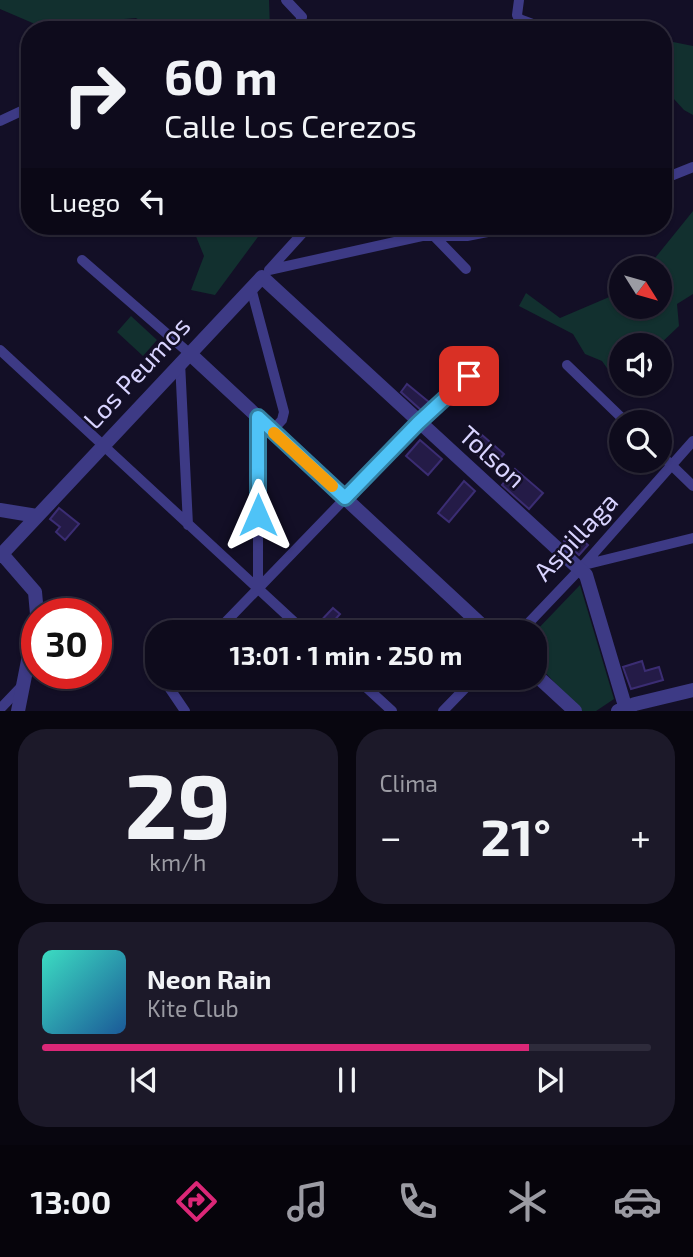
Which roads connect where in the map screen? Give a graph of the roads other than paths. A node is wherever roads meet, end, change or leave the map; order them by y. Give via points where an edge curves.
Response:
1 (286, 0) edge
2 (519, 0) edge
3 (300, 21) edge
4 (524, 21) edge
5 (21, 111) edge
6 (0, 121) edge
7 (693, 167) edge
8 (672, 175) edge
9 (301, 235) edge
10 (472, 235) edge
11 (434, 236) junction
12 (82, 260) dead end
13 (466, 269) dead end
14 (266, 274) junction
15 (251, 288) junction
16 (0, 350) edge
17 (185, 357) junction
18 (567, 365) dead end
19 (469, 376) dead end
20 (614, 410) edge
21 (258, 417) junction
22 (418, 423) junction
23 (272, 431) junction
24 (693, 441) edge
25 (103, 446) junction
26 (672, 465) joint
27 (665, 473) edge
28 (693, 486) edge
29 (345, 498) junction
30 (6, 509) edge
31 (37, 516) junction
32 (188, 525) junction
33 (24, 531) junction
34 (693, 538) edge
35 (1, 555) edge
36 (581, 567) junction
37 (258, 588) junction
38 (36, 598) edge
39 (227, 620) edge
40 (292, 620) edge
41 (476, 620) edge
42 (531, 620) edge
43 (547, 685) edge
44 (21, 687) edge
45 (22, 689) edge
46 (170, 690) edge
47 (369, 690) edge
48 (463, 690) edge
49 (693, 690) edge
50 (0, 709) edge
51 (624, 710) edge
52 (18, 711) edge
53 (184, 711) edge
54 (392, 711) edge
55 (443, 711) edge
56 (575, 711) edge

1 - 3 street via 302,17
2 - 4 street via 517,15
5 - 6 street
7 - 8 street
9 - 14 street, Los Peumos
10 - 11 street
11 - 13 street
11 - 14 street
12 - 17 street
14 - 15 street, Los Peumos
14 - 22 street, Tolson
15 - 17 street, Los Peumos
15 - 23 street via 284,412
16 - 25 street
17 - 21 street
17 - 25 street, Los Peumos
17 - 32 street
18 - 20 street
19 - 22 street
21 - 23 street
21 - 37 street
22 - 29 street
22 - 36 street, Tolson
23 - 29 street
24 - 26 street, Aspillaga
25 - 31 street, Los Peumos
25 - 32 street
26 - 28 street
27 - 36 street, Aspillaga
29 - 37 street
29 - 41 street
30 - 31 street
30 - 33 street
31 - 33 street, Los Peumos
32 - 37 street
33 - 35 street, Los Peumos
34 - 36 street
35 - 38 street
36 - 42 street, Aspillaga
36 - 51 street, Tolson via 589,580
37 - 39 street
37 - 40 street
43 - 56 street
44 - 50 street
45 - 52 street
46 - 53 street
47 - 54 street
48 - 55 street
49 - 51 street

